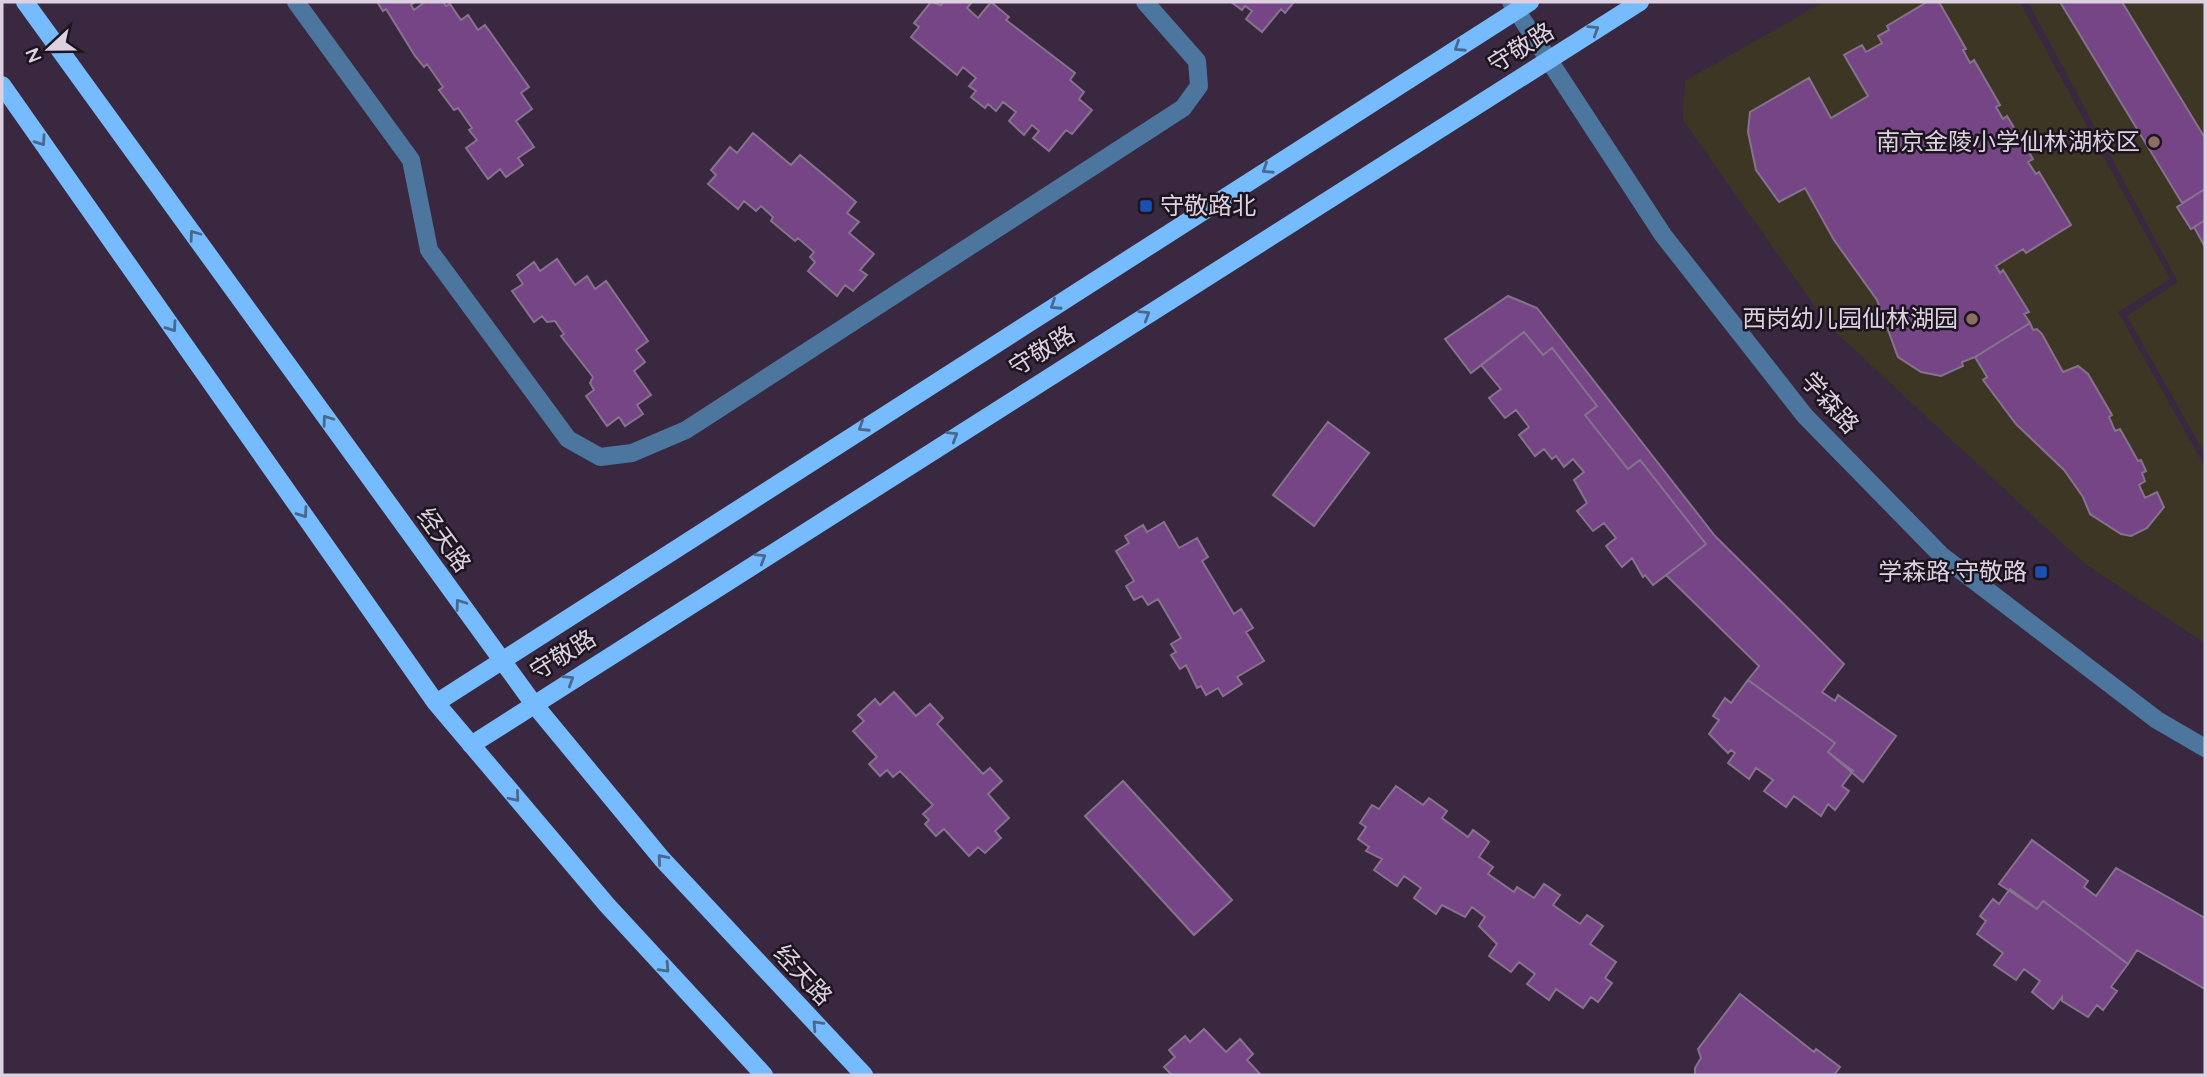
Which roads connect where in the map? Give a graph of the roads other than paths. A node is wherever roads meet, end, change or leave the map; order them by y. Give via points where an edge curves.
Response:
1 (25, 2) edge
2 (296, 2) edge
3 (1145, 2) edge
4 (1640, 2) edge
5 (1519, 4) edge
6 (1549, 59) junction
7 (2, 85) edge
8 (500, 660) junction
9 (436, 703) junction
10 (533, 703) junction
11 (471, 745) junction
12 (2205, 748) edge
13 (764, 1075) edge
14 (864, 1075) edge

8 -> 1 main road, 经天路
2 - 3 street via 411,160 429,250 568,439 600,457 632,453 686,430 1183,108 1199,86 1197,61
6 -> 4 main road, 守敬路
5 - 6 street, 学森路
5 -> 8 main road, 守敬路
10 -> 6 main road, 守敬路
6 - 12 street, 学森路 via 1663,235 1805,416 1942,556 2157,720
7 -> 9 main road
8 - 9 main road, 守敬路
8 - 10 main road, 经天路
9 - 11 main road
10 - 11 main road, 守敬路
14 -> 10 main road, 经天路 via 662,859
11 -> 13 main road via 607,905

